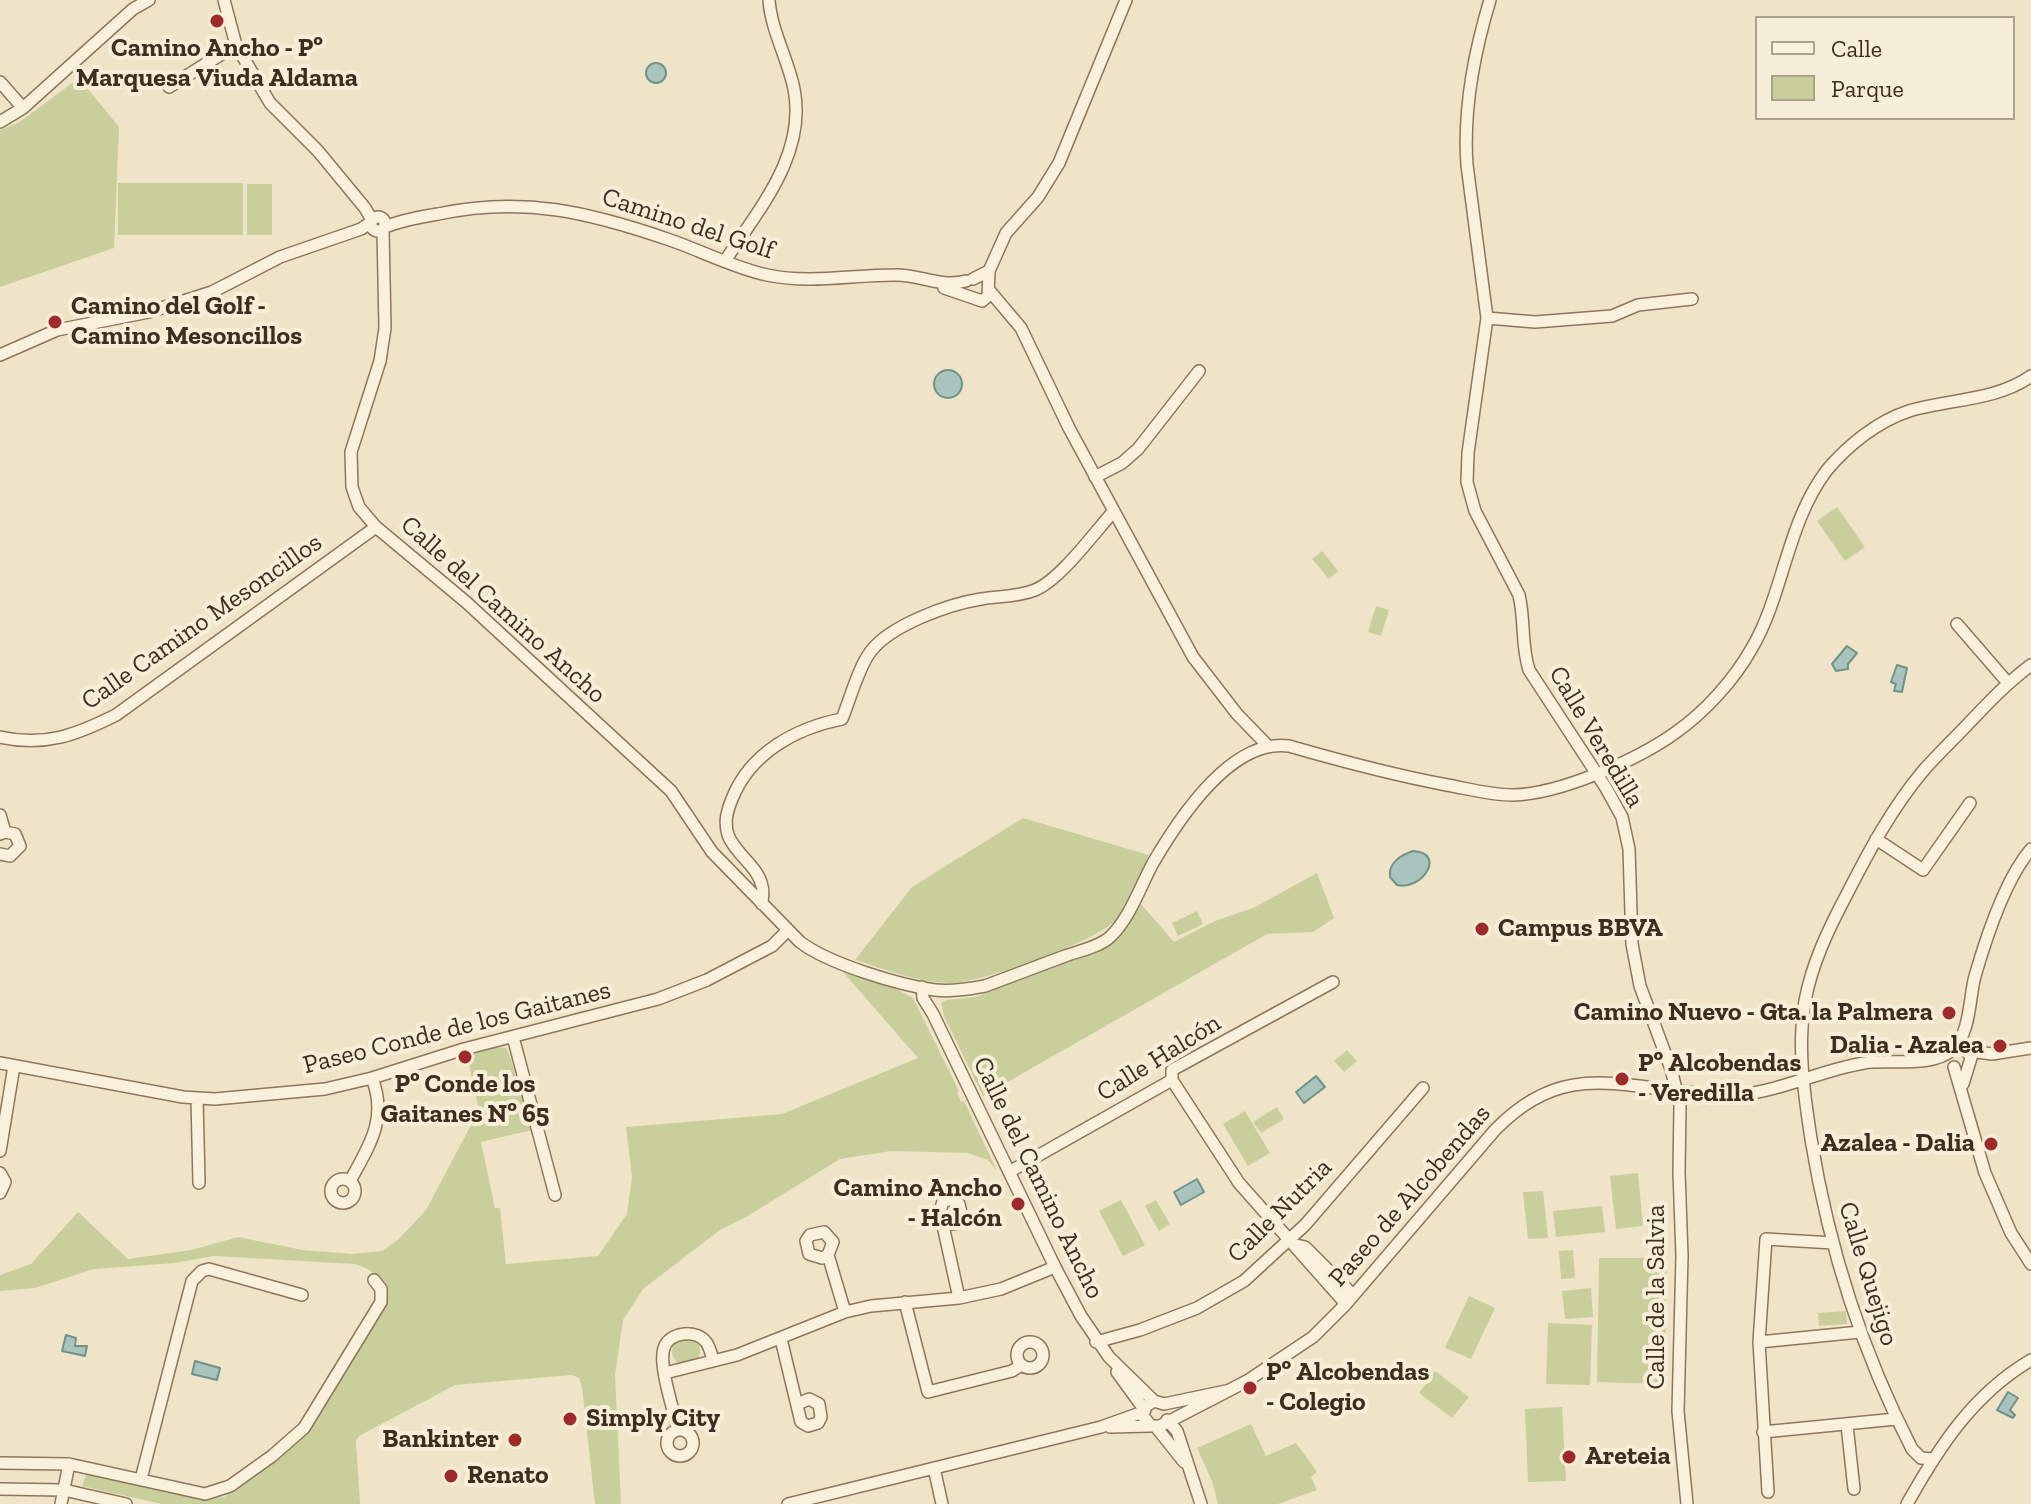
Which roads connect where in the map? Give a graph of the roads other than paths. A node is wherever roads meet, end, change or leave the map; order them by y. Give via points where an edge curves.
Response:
1 (149, 0) edge
2 (224, 0) edge
3 (769, 0) edge
4 (1126, 0) edge
5 (1490, 0) edge
6 (236, 45) junction
7 (0, 82) edge
8 (169, 87) dead end
9 (23, 108) junction
10 (0, 122) edge
11 (378, 225) junction
12 (725, 261) junction
13 (989, 271) junction
14 (969, 280) junction
15 (933, 282) junction
16 (988, 289) junction
17 (966, 295) junction
18 (1692, 299) dead end
19 (982, 301) junction
20 (1004, 308) junction
21 (1487, 318) junction
22 (0, 355) edge
23 (1199, 371) dead end
24 (2031, 376) edge
25 (1095, 477) junction
26 (1113, 512) junction
27 (376, 527) junction
28 (1957, 624) dead end
29 (2031, 665) edge
30 (2008, 683) junction
31 (1237, 714) junction
32 (0, 737) edge
33 (1268, 746) junction
34 (1253, 750) junction
35 (1596, 773) junction
36 (1970, 803) dead end
37 (0, 815) edge
38 (3, 833) edge
39 (1876, 839) junction
40 (2031, 849) edge
41 (0, 854) edge
42 (762, 904) junction
43 (792, 935) junction
44 (1333, 982) dead end
45 (922, 987) junction
46 (935, 990) junction
47 (933, 1014) junction
48 (513, 1037) junction
49 (2031, 1048) edge
50 (1959, 1057) junction
51 (0, 1063) edge
52 (14, 1066) junction
53 (372, 1078) junction
54 (1172, 1080) junction
55 (1804, 1080) junction
56 (1423, 1088) dead end
57 (1676, 1091) junction
58 (197, 1098) junction
59 (0, 1151) edge
60 (1009, 1172) junction
61 (0, 1173) edge
62 (350, 1181) dead end
63 (199, 1183) dead end
64 (0, 1193) edge
65 (555, 1195) dead end
66 (944, 1225) dead end
67 (1294, 1242) junction
68 (1833, 1243) junction
69 (828, 1255) dead end
70 (2031, 1264) edge
71 (1055, 1267) junction
72 (374, 1280) dead end
73 (302, 1295) dead end
74 (959, 1298) junction
75 (1350, 1300) junction
76 (905, 1302) junction
77 (845, 1312) junction
78 (1860, 1332) junction
79 (781, 1339) junction
80 (1096, 1342) junction
81 (1759, 1342) junction
82 (1109, 1357) junction
83 (713, 1360) junction
84 (2031, 1360) edge
85 (1021, 1365) dead end
86 (665, 1373) junction
87 (1126, 1386) junction
88 (1226, 1391) junction
89 (798, 1404) dead end
90 (1152, 1406) junction
91 (1896, 1419) junction
92 (1118, 1420) junction
93 (1158, 1424) junction
94 (1847, 1425) junction
95 (1101, 1427) junction
96 (678, 1429) dead end
97 (1763, 1432) junction
98 (1932, 1459) junction
99 (0, 1463) edge
100 (69, 1464) junction
101 (934, 1468) junction
102 (141, 1479) junction
103 (0, 1489) edge
104 (1854, 1489) dead end
105 (64, 1490) junction
106 (1768, 1492) dead end
107 (61, 1504) edge
108 (126, 1504) edge
109 (788, 1504) edge
110 (942, 1504) edge
111 (1201, 1504) edge
112 (1687, 1504) edge
113 (1907, 1504) edge

1 - 9 street
2 - 6 street
3 - 12 street via 795,92 795,130 783,170
4 - 13 street via 1059,163 1006,233
5 - 21 street, Calle Veredilla via 1473,69 1466,152
6 - 8 street
6 - 11 street via 270,103 318,151
7 - 9 street
9 - 10 street
11 - 12 street, Camino del Golf via 465,208 560,209 626,225
11 - 22 street, Camino del Golf via 280,257 212,292 149,312 57,330
11 - 27 street, Calle del Camino Ancho via 383,339 350,464 359,507
12 - 15 street, Camino del Golf via 795,280 899,274
13 - 14 street
13 - 16 street
14 - 15 street, Camino del Golf via 952,285
14 - 16 street, Camino del Golf
14 - 17 street via 963,286
15 - 17 street
16 - 19 street
16 - 20 street
17 - 19 street
18 - 21 street via 1638,305 1612,316 1535,322
19 - 20 street
20 - 25 street via 1021,328
21 - 35 street, Calle Veredilla via 1467,462 1469,495 1519,595 1529,670
23 - 25 street via 1138,449
24 - 35 street via 1986,395 1909,411 1857,441 1826,471 1806,508 1768,618 1737,672 1675,733
25 - 26 street
26 - 31 street via 1193,657
26 - 42 street via 1064,569 1036,589 949,608 887,634 869,653 842,719 786,739 758,759 738,784 725,823 763,885
27 - 32 street, Calle Camino Mesoncillos via 116,715 48,741
27 - 42 street, Calle del Camino Ancho via 466,602 671,791 712,852
28 - 30 street
29 - 30 street, Calle Quejigo
30 - 39 street, Calle Quejigo via 1924,770
31 - 33 street
31 - 34 street
33 - 34 street
33 - 35 street via 1289,746 1486,793 1543,791
34 - 46 street via 1229,766 1190,808 1108,939 985,986
35 - 57 street, Calle Veredilla via 1627,833 1632,944 1645,1003
36 - 39 street via 1923,870
37 - 38 street
38 - 41 street via 18,837 20,846 15,855
39 - 55 street, Calle Quejigo via 1826,933 1811,975 1801,1029
40 - 50 street via 1985,945
42 - 43 street, Calle del Camino Ancho
43 - 45 street via 833,960
43 - 48 street, Paseo Conde de los Gaitanes via 658,999
44 - 54 street, Calle Halcón via 1172,1070
45 - 46 street
45 - 47 street, Calle del Camino Ancho
46 - 47 street
47 - 60 street, Calle del Camino Ancho
48 - 53 street, Paseo Conde de los Gaitanes
48 - 65 street
49 - 50 street, Paseo de Alcobendas
50 - 55 street, Paseo de Alcobendas via 1862,1063
50 - 70 street via 1985,1173
51 - 52 street, Paseo Conde de los Gaitanes
52 - 58 street, Paseo Conde de los Gaitanes
52 - 59 street
53 - 58 street, Paseo Conde de los Gaitanes via 325,1089
53 - 62 street via 378,1094 376,1128
54 - 60 street, Calle Halcón
54 - 67 street via 1239,1183
55 - 57 street, Paseo de Alcobendas via 1739,1096
55 - 68 street, Calle Quejigo
56 - 67 street, Calle Nutria
57 - 75 street, Paseo de Alcobendas via 1590,1082 1555,1089 1523,1105 1495,1130
57 - 112 street, Calle de la Salvia via 1681,1114 1682,1256 1678,1411
58 - 63 street
60 - 71 street, Calle del Camino Ancho
61 - 64 street via 5,1182
66 - 74 street
67 - 75 street
67 - 80 street, Calle Nutria via 1244,1281 1197,1308
68 - 78 street, Calle Quejigo
68 - 81 street via 1766,1239
69 - 77 street
71 - 74 street via 1001,1289
71 - 80 street, Calle del Camino Ancho
72 - 102 street via 381,1302 304,1428 272,1456 230,1486 205,1494
73 - 102 street via 209,1269 192,1281
74 - 76 street
75 - 88 street, Paseo de Alcobendas via 1280,1362
76 - 77 street
76 - 85 street via 928,1392
77 - 79 street
78 - 81 street
78 - 91 street, Calle Quejigo
79 - 83 street
79 - 89 street
80 - 82 street, Calle del Camino Ancho
81 - 97 street
82 - 87 street, Calle del Camino Ancho
82 - 90 street, Calle del Camino Ancho
83 - 86 street
83 - 86 street via 700,1336 675,1336 662,1352
84 - 98 street via 1988,1391
86 - 96 street
87 - 90 street, Calle del Camino Ancho
87 - 92 street via 1128,1400
88 - 90 street, Paseo de Alcobendas
88 - 93 street, Paseo de Alcobendas
90 - 92 street, Paseo de Alcobendas
90 - 93 street via 1145,1420
90 - 93 street via 1169,1414
91 - 94 street
91 - 98 street, Calle Quejigo via 1917,1455
92 - 95 street, Paseo de Alcobendas
93 - 95 street, Paseo de Alcobendas
93 - 111 street via 1174,1426
94 - 97 street
94 - 104 street
95 - 101 street, Paseo de Alcobendas
97 - 106 street
98 - 113 street
99 - 100 street
100 - 102 street
100 - 105 street
101 - 109 street, Paseo de Alcobendas
101 - 110 street
103 - 105 street
105 - 107 street
105 - 108 street

